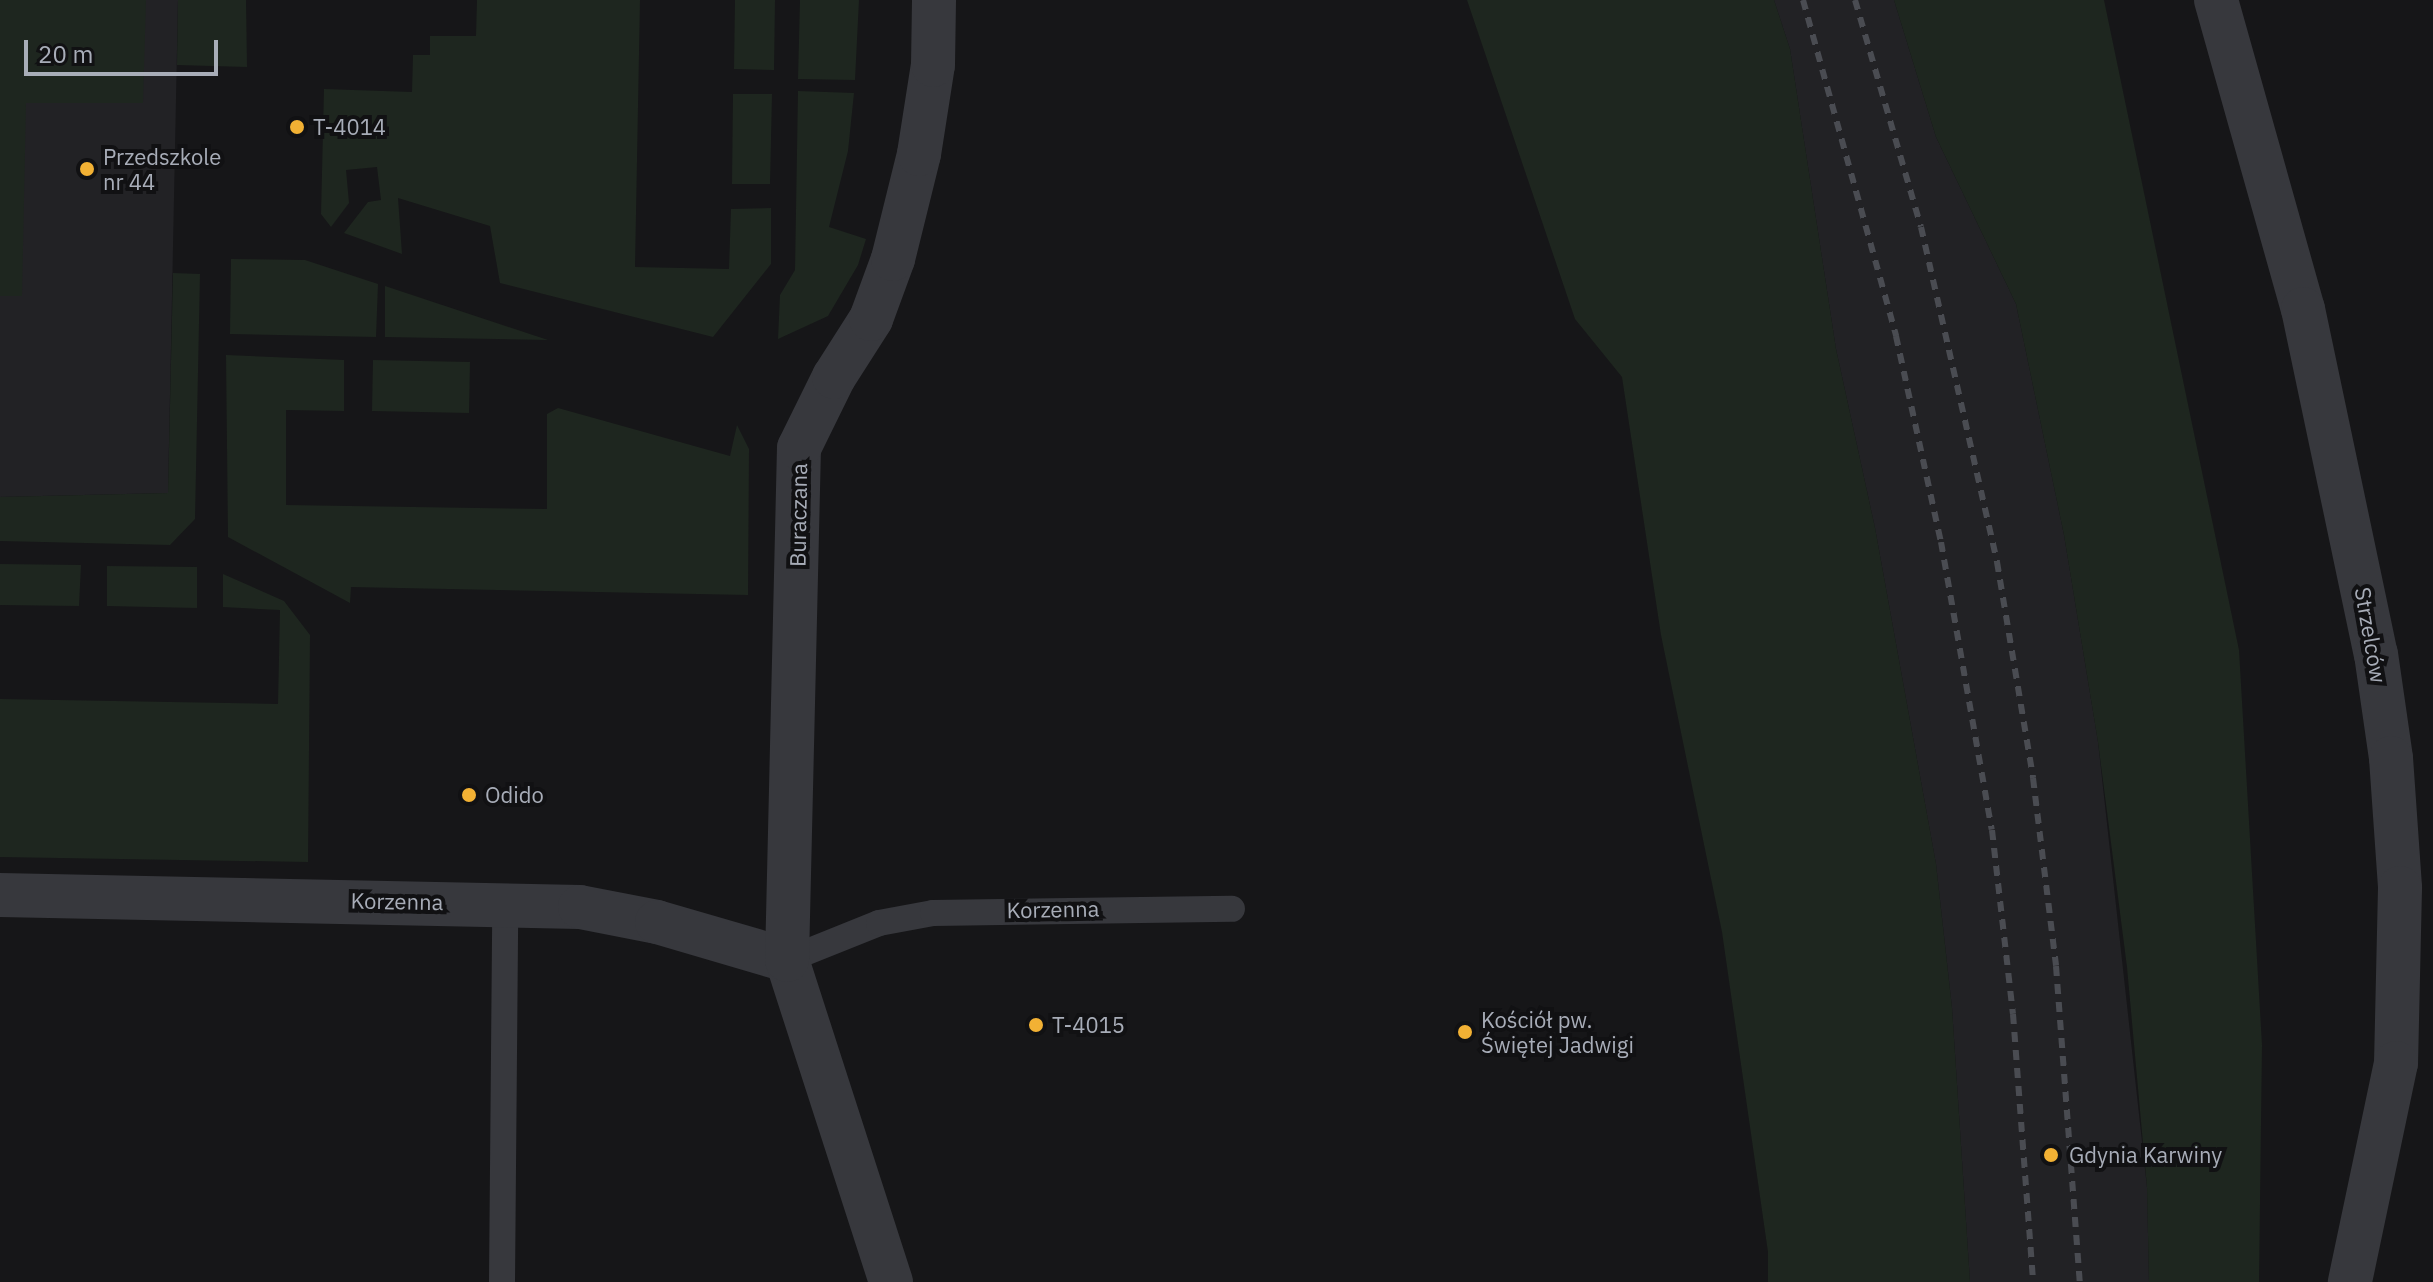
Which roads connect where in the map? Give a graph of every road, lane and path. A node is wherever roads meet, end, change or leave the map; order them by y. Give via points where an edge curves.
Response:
1 (934, 0) edge
2 (2216, 0) edge
3 (0, 895) edge
4 (505, 902) junction
5 (1232, 909) dead end
6 (787, 960) junction
7 (502, 1282) edge
8 (891, 1282) edge
9 (2350, 1282) edge

1 - 6 street, Buraczana via 933,65 924,124 893,259 871,319 834,377 799,448
2 - 9 street, Strzelców via 2303,309 2376,654 2391,758 2400,888 2396,1063
3 - 4 street, Korzenna
4 - 6 street, Korzenna via 580,907 641,919
4 - 7 lane
5 - 6 lane, Korzenna via 933,913 879,923
6 - 8 street

